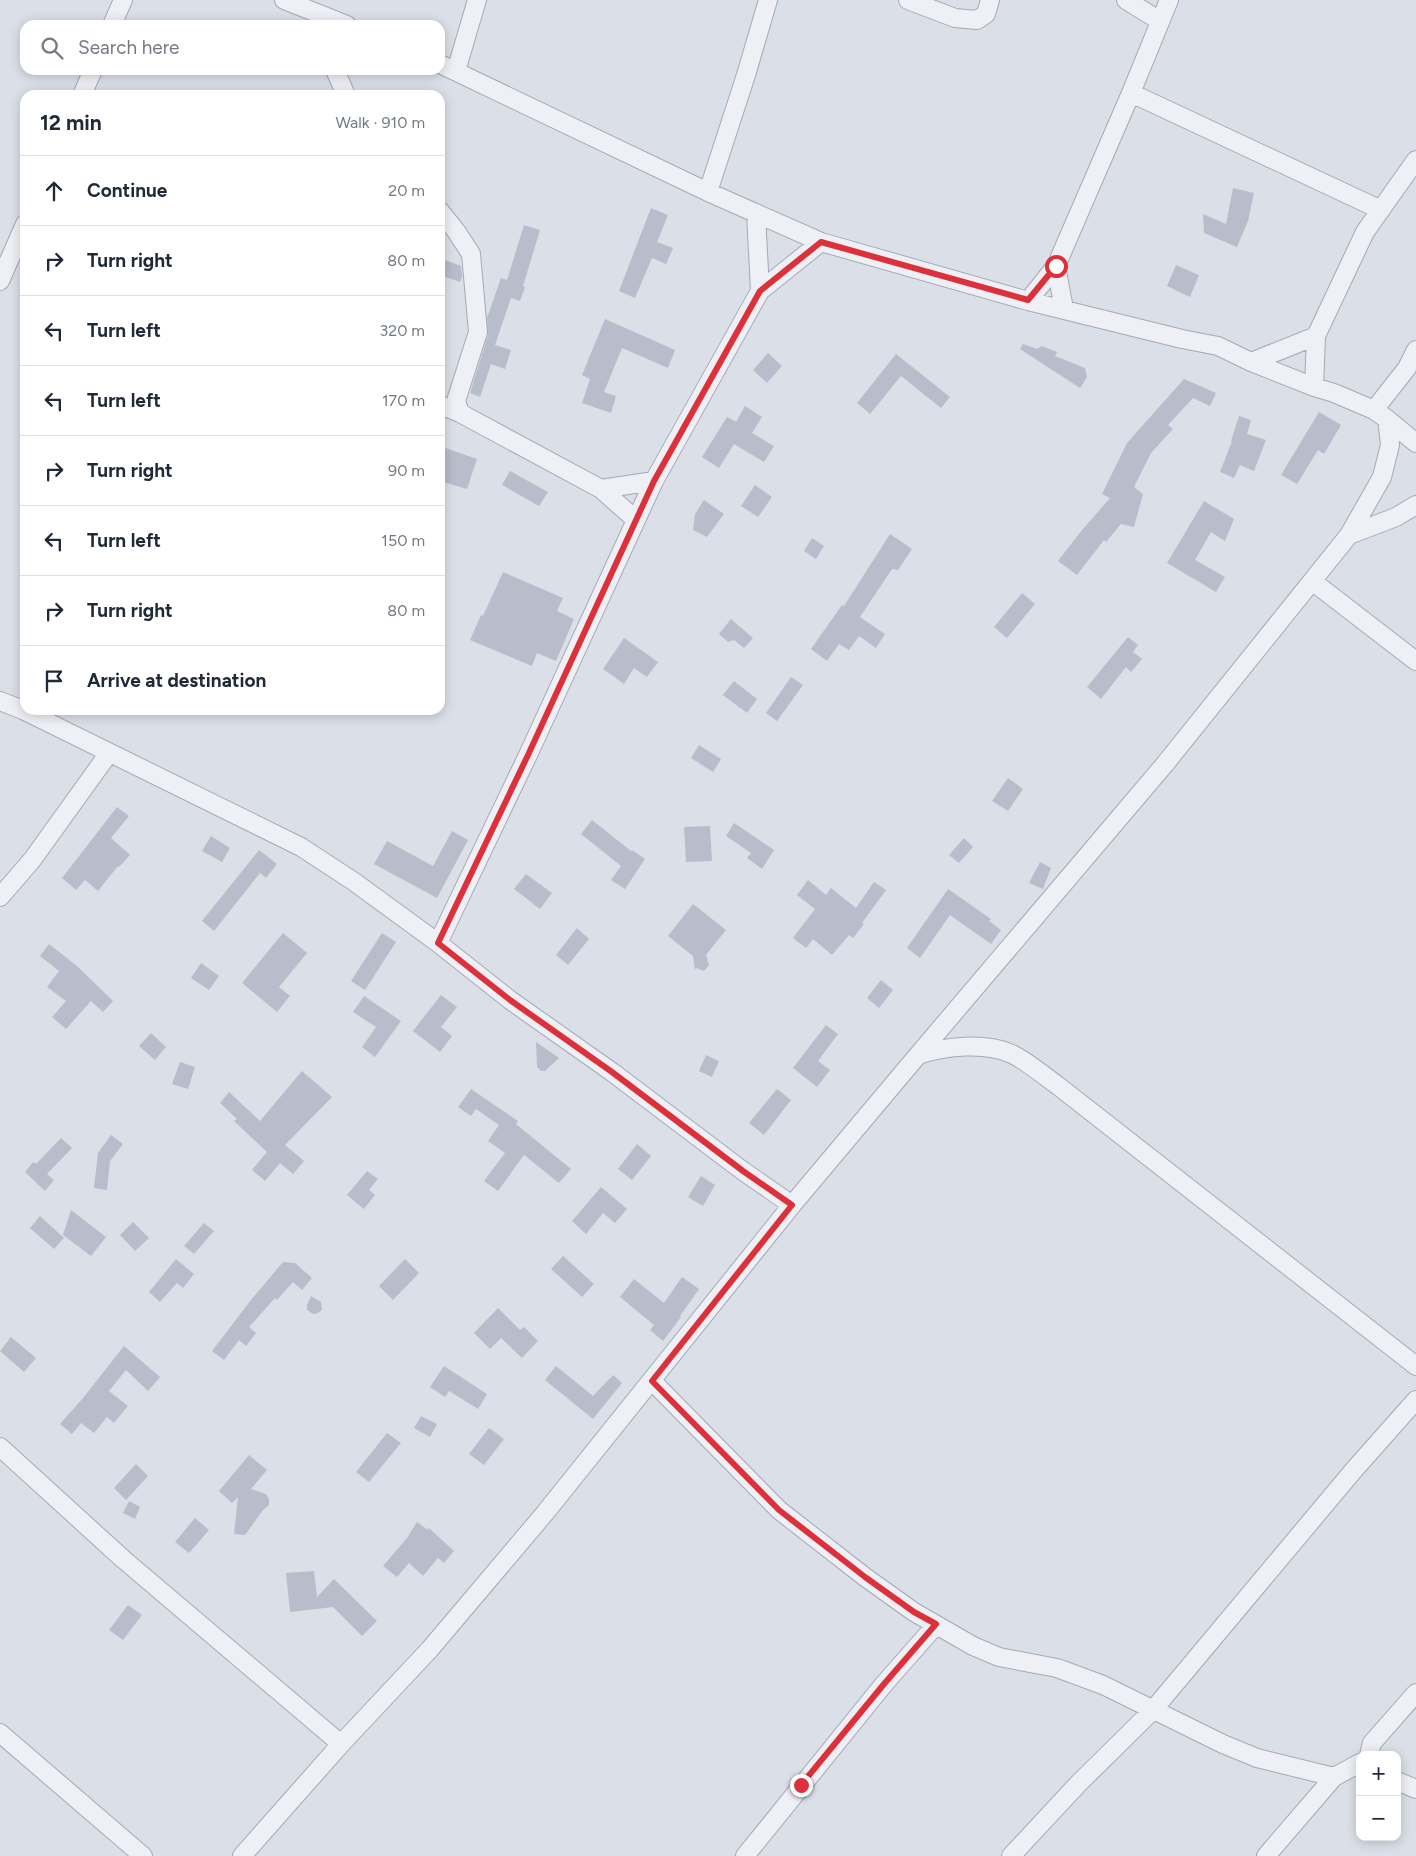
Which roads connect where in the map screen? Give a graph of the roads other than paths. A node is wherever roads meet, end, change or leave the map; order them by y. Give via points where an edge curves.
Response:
1 (123, 0) edge
2 (284, 0) edge
3 (477, 0) edge
4 (768, 0) edge
5 (908, 0) edge
6 (990, 0) edge
7 (1126, 0) edge
8 (1168, 0) edge
9 (317, 13) edge
10 (114, 20) edge
11 (334, 20) edge
12 (1160, 21) junction
13 (448, 68) edge
14 (90, 75) edge
15 (337, 75) edge
16 (84, 90) edge
17 (344, 90) edge
18 (1131, 93) junction
19 (1416, 160) edge
20 (708, 192) junction
21 (1380, 210) junction
22 (756, 213) junction
23 (445, 217) edge
24 (20, 239) edge
25 (821, 242) junction
26 (1056, 266) junction
27 (0, 281) edge
28 (760, 291) junction
29 (1028, 300) junction
30 (1064, 310) junction
31 (1316, 336) junction
32 (1416, 350) edge
33 (1251, 362) junction
34 (1314, 387) junction
35 (445, 407) edge
36 (460, 414) junction
37 (1381, 415) junction
38 (1416, 443) edge
39 (654, 481) junction
40 (601, 489) junction
41 (1416, 505) edge
42 (636, 520) junction
43 (1350, 535) junction
44 (1312, 581) junction
45 (1416, 660) edge
46 (0, 700) edge
47 (20, 709) edge
48 (33, 715) edge
49 (109, 753) junction
50 (0, 897) edge
51 (438, 943) junction
52 (918, 1055) junction
53 (792, 1205) junction
54 (1416, 1366) edge
55 (652, 1381) junction
56 (1416, 1400) edge
57 (0, 1447) edge
58 (936, 1624) junction
59 (1416, 1693) edge
60 (1153, 1710) junction
61 (0, 1733) edge
62 (341, 1744) junction
63 (1370, 1751) edge
64 (1356, 1765) edge
65 (1334, 1777) junction
66 (1401, 1783) edge
67 (1416, 1789) edge
68 (143, 1856) edge
69 (242, 1856) edge
70 (745, 1856) edge
71 (1011, 1856) edge
72 (1266, 1856) edge

1 - 10 street
2 - 9 street
3 - 13 street
4 - 20 street
5 - 6 street via 954,18 977,20 986,14
7 - 12 street
8 - 12 street
9 - 11 street
12 - 18 street
13 - 20 street
14 - 16 street
15 - 17 street
18 - 21 street
18 - 26 street
19 - 21 street
20 - 22 street
21 - 31 street via 1365,232
22 - 25 street
22 - 28 street
23 - 36 street via 471,254 478,332 456,401
24 - 27 street
25 - 28 street
25 - 29 street
26 - 29 street
26 - 30 street
28 - 39 street
29 - 30 street
30 - 33 street via 1218,346
31 - 33 street
31 - 34 street
32 - 37 street
33 - 34 street
34 - 37 street
35 - 36 street
36 - 40 street
37 - 38 street
37 - 43 street via 1390,445 1382,477
39 - 40 street
39 - 42 street
40 - 42 street
41 - 43 street via 1396,518
42 - 51 street
43 - 44 street
44 - 45 street
44 - 52 street via 1165,764
46 - 47 street
48 - 49 street
49 - 50 street via 32,860
49 - 51 street via 301,847
51 - 53 street via 510,1000
52 - 53 street
52 - 54 street via 936,1049 967,1046 1012,1054 1057,1084
53 - 55 street
55 - 58 street via 779,1510 865,1577
55 - 62 street via 430,1649
56 - 60 street via 1353,1470
57 - 62 street via 123,1559
58 - 60 street via 973,1646 999,1656 1057,1668 1103,1685
58 - 70 street
59 - 63 street via 1372,1743
60 - 65 street via 1257,1758
60 - 71 street
61 - 68 street
62 - 69 street
64 - 65 street
65 - 72 street
66 - 67 street

